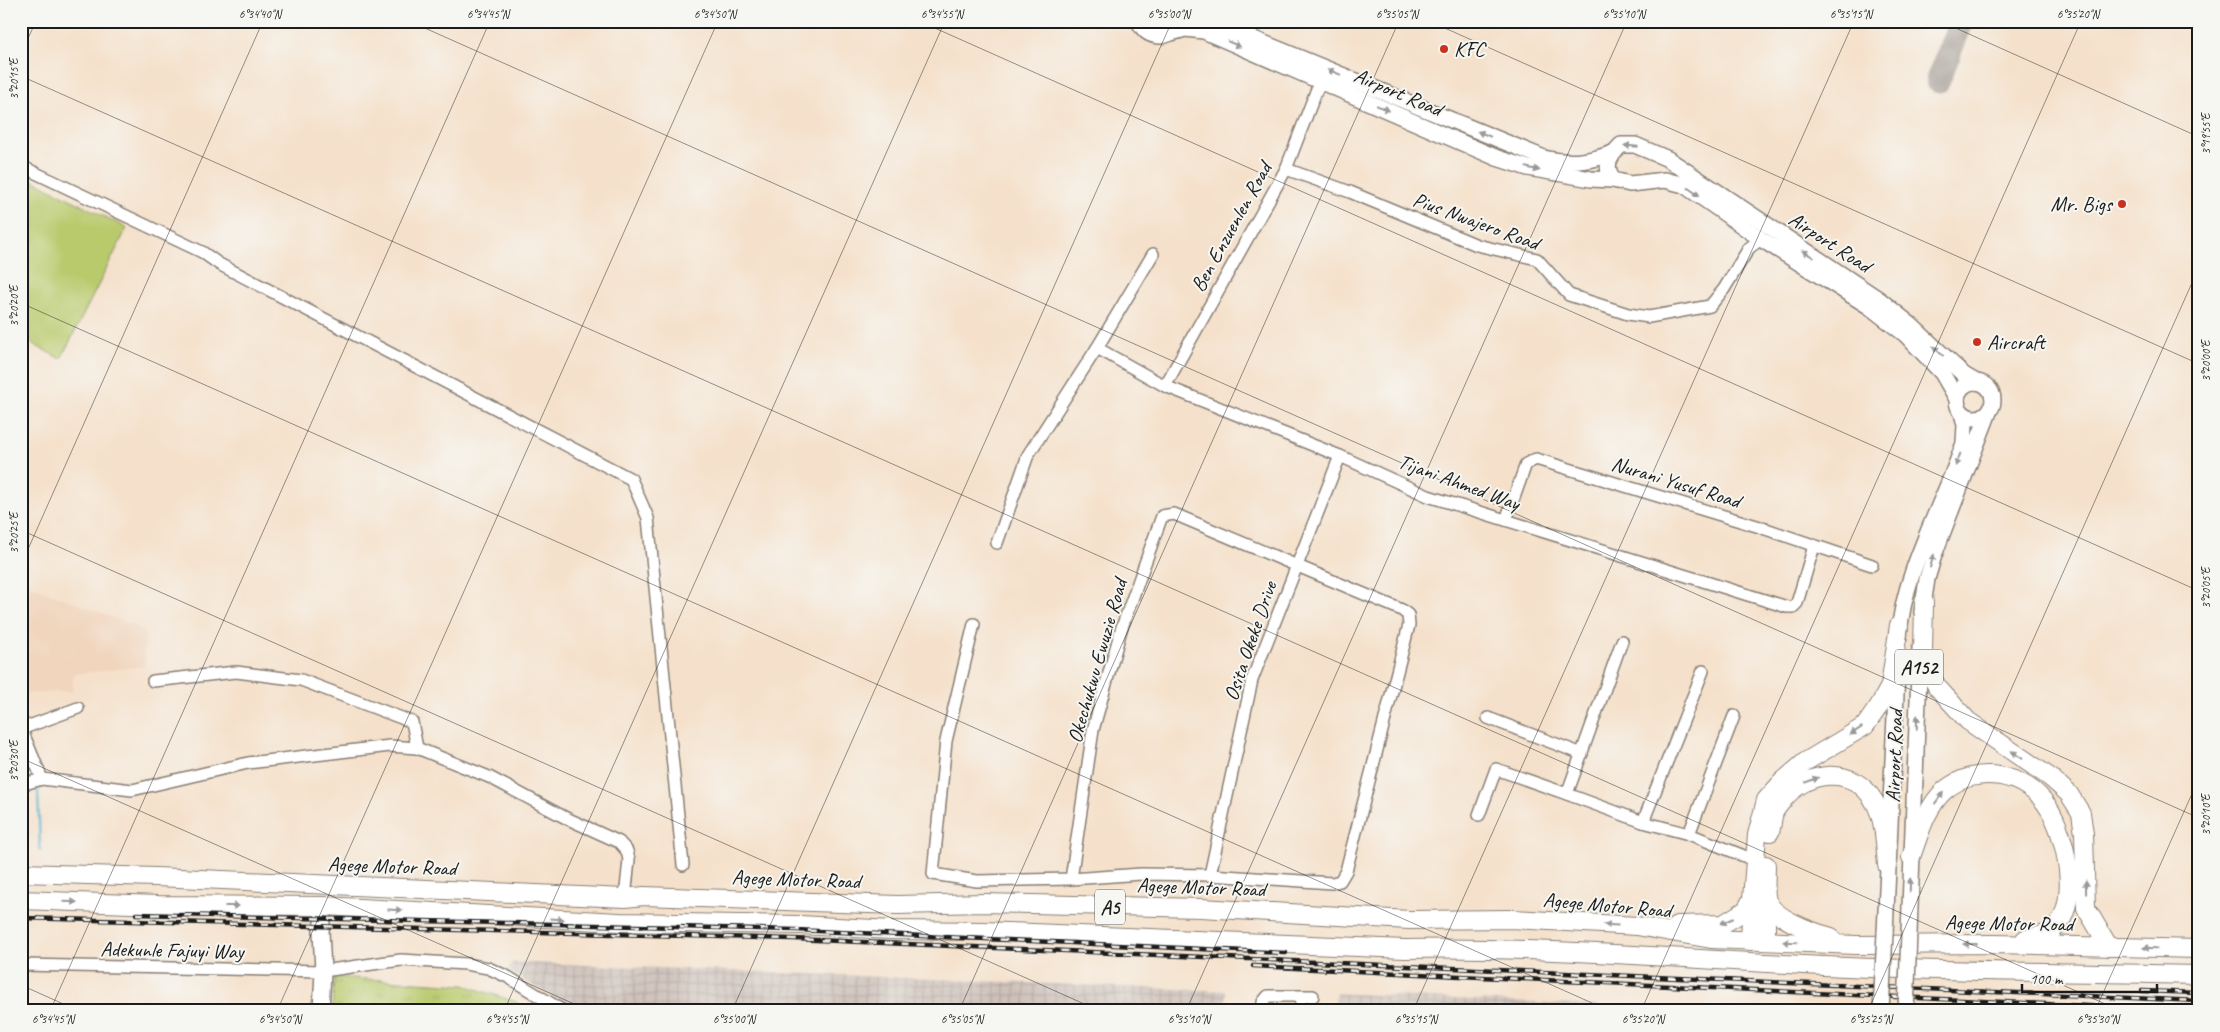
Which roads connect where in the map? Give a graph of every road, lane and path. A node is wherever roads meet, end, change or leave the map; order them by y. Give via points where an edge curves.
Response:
1 (1139, 21) edge
2 (1210, 21) edge
3 (1176, 27) edge
4 (1320, 81) junction
5 (1650, 151) junction
6 (1613, 153) junction
7 (21, 166) edge
8 (1286, 169) junction
9 (1613, 180) junction
10 (1648, 181) junction
11 (1761, 239) junction
12 (1153, 254) dead end
13 (1097, 348) junction
14 (1976, 382) junction
15 (1165, 386) junction
16 (1959, 406) junction
17 (1989, 412) junction
18 (1340, 456) junction
19 (1506, 520) junction
20 (997, 543) dead end
21 (1814, 546) junction
22 (1872, 565) dead end
23 (1297, 566) junction
24 (1924, 602) junction
25 (974, 624) dead end
26 (1899, 625) junction
27 (1622, 641) dead end
28 (1703, 670) dead end
29 (153, 681) dead end
30 (78, 708) dead end
31 (1734, 716) dead end
32 (1488, 718) dead end
33 (21, 729) edge
34 (417, 748) junction
35 (1582, 754) junction
36 (42, 779) junction
37 (21, 785) edge
38 (1567, 794) junction
39 (1478, 815) dead end
40 (1643, 822) junction
41 (1688, 834) junction
42 (1911, 858) junction
43 (1754, 860) junction
44 (683, 865) dead end
45 (1887, 865) junction
46 (21, 873) edge
47 (1210, 875) junction
48 (1071, 879) junction
49 (625, 898) junction
50 (1759, 898) junction
51 (21, 900) edge
52 (985, 904) junction
53 (324, 906) junction
54 (1637, 926) junction
55 (984, 931) junction
56 (1758, 941) junction
57 (1994, 944) junction
58 (1856, 945) junction
59 (2108, 947) junction
60 (2199, 949) edge
61 (21, 965) edge
62 (323, 971) junction
63 (2199, 975) edge
64 (1313, 996) dead end
65 (1301, 997) junction
66 (321, 1011) edge
67 (562, 1011) edge
68 (1262, 1011) edge
69 (1300, 1011) edge
70 (1881, 1011) edge
71 (1906, 1011) edge

1 - 3 main road, Airport Road via 1147,33 1155,36 1163,36
6 -> 2 main road, Airport Road via 1583,162 1563,163 1544,158
3 -> 4 main road, Airport Road via 1204,31
4 - 8 street, Ben Enzuenlen Road
4 -> 9 main road, Airport Road via 1497,158 1558,174
5 -> 6 main road via 1635,145 1621,145
5 - 10 main road via 1657,165 1656,172
14 -> 5 main road, Airport Road via 1880,300 1678,165
6 - 9 main road via 1607,165 1607,172
7 - 44 street via 202,252 219,264 631,478 648,518
8 - 11 street, Pius Nwajero Road via 1350,192 1477,246 1537,259 1570,295 1628,314 1676,313 1710,306 1749,248
8 - 15 street, Ben Enzuenlen Road
9 - 10 main road via 1630,184
10 -> 11 main road, Airport Road via 1665,180 1684,185
11 - 16 main road, Airport Road via 1870,307 1906,335 1942,373
12 - 13 street
13 - 15 street, Tijani Ahmed Way
13 - 20 street via 1028,456
14 - 16 main road via 1964,385 1960,390
14 - 17 main road via 1991,392 1993,403
15 - 18 street, Tijani Ahmed Way
16 - 17 main road via 1969,418 1981,418
16 -> 26 main road, Airport Road / A152 via 1965,425 1964,444 1918,560
24 -> 17 main road, Airport Road / A152 via 1934,555
18 - 19 street, Tijani Ahmed Way via 1428,496
18 - 23 street, Osita Okeke Drive
19 - 21 street, Nurani Yusuf Road via 1526,464 1536,460
19 - 21 street, Tijani Ahmed Way via 1793,607
21 - 22 street, Nurani Yusuf Road
23 - 47 street, Osita Okeke Drive via 1252,680
23 - 47 street via 1402,610 1408,615 1410,625 1346,871 1340,881 1332,883
23 - 48 street, Okechukwu Ewuzie Road via 1174,514 1162,516 1121,630 1093,730
42 -> 24 main road, Airport Road / A152
59 -> 24 highway via 2086,908 2081,813 2069,794 2051,778 1968,721 1938,688 1923,652
25 - 48 street via 946,741 933,874 977,881
26 -> 43 highway via 1890,686 1879,706 1865,726 1805,762 1766,800
26 - 45 main road, Airport Road / A152
27 - 35 street
28 - 40 street
29 - 34 street via 236,672 301,680 412,722
30 - 33 street
31 - 41 street
32 - 35 street
33 - 36 street
34 - 36 street via 390,746 248,763 132,790
34 - 49 street via 489,777 619,842 627,851 629,860
35 - 38 street
36 - 37 street
38 - 39 street via 1496,769
38 - 40 street
40 - 41 street
41 - 43 street
42 -> 57 highway via 1926,816 1944,791 1962,779 1985,774 2005,776 2029,788 2048,805 2060,828 2066,857 2068,885 2065,911 2054,929 2045,934
71 -> 42 main road, Airport Road / A152, bridge
43 - 50 highway
50 -> 45 highway via 1774,812 1791,791 1812,778 1838,775 1858,784 1874,801 1881,822
45 - 70 main road, Airport Road / A152, bridge
46 - 49 highway, Agege Motor Road / A5
47 - 48 street via 1141,874
49 - 52 highway, Agege Motor Road / A5 via 654,896 896,906
50 -> 54 highway via 1723,924
50 - 56 highway
50 - 58 highway via 1804,929
51 -> 53 highway, Agege Motor Road / A5
54 -> 52 highway, Agege Motor Road / A5 via 1512,919 1409,920 1201,908
52 - 55 highway
53 -> 55 highway, Agege Motor Road / A5 via 619,922
53 - 62 main road via 321,931
54 - 56 highway, Agege Motor Road / A5 via 1711,939
55 - 63 highway, Agege Motor Road / A5 via 1405,948 1614,952 1849,967
58 -> 56 highway, Agege Motor Road / A5
57 -> 58 highway, Agege Motor Road / A5
57 - 59 highway, Agege Motor Road / A5
60 -> 59 highway, Agege Motor Road / A5
61 - 62 street, Adekunle Fajuyi Way
62 - 66 main road
62 - 67 street, Adekunle Fajuyi Way via 401,960 466,964 488,968 508,977
64 - 65 street
65 - 68 street via 1268,996
65 - 69 street

